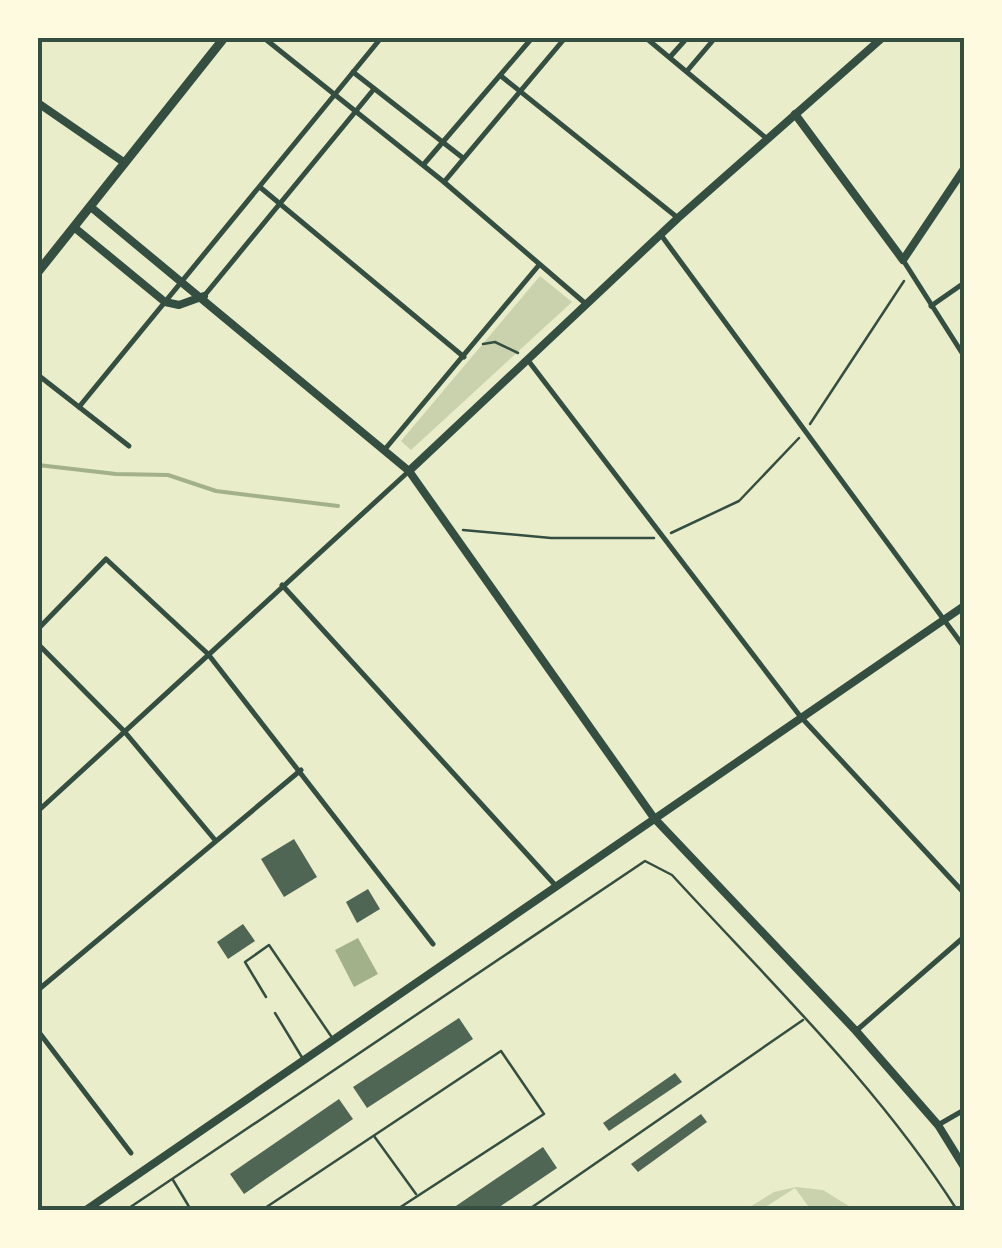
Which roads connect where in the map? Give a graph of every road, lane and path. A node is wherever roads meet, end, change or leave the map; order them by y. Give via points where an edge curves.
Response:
1 (224, 38) edge
2 (264, 38) edge
3 (381, 38) edge
4 (532, 38) edge
5 (565, 38) edge
6 (646, 38) edge
7 (687, 38) edge
8 (715, 38) edge
9 (882, 38) edge
10 (670, 57) junction
11 (687, 71) junction
12 (354, 72) junction
13 (501, 76) junction
14 (374, 89) junction
15 (520, 91) junction
16 (336, 96) junction
17 (38, 104) edge
18 (356, 111) junction
19 (795, 114) junction
20 (767, 138) junction
21 (442, 143) junction
22 (463, 158) junction
23 (125, 164) junction
24 (424, 165) junction
25 (964, 169) edge
26 (444, 182) junction
27 (261, 188) junction
28 (281, 204) junction
29 (92, 208) junction
30 (678, 218) junction
31 (74, 228) junction
32 (661, 235) junction
33 (903, 260) junction
34 (540, 265) junction
35 (911, 271) junction
36 (38, 272) edge
37 (183, 280) junction
38 (964, 283) edge
39 (204, 296) junction
40 (165, 302) junction
41 (586, 304) junction
42 (932, 306) junction
43 (473, 346) junction
44 (964, 356) edge
45 (464, 357) junction
46 (527, 359) junction
47 (38, 375) edge
48 (79, 407) junction
49 (806, 431) junction
50 (129, 446) dead end
51 (386, 448) junction
52 (409, 471) junction
53 (451, 528) junction
54 (662, 538) junction
55 (282, 585) junction
56 (964, 606) edge
57 (945, 619) junction
58 (38, 629) edge
59 (38, 644) edge
60 (964, 647) edge
61 (208, 654) junction
62 (800, 716) junction
63 (124, 731) junction
64 (300, 770) junction
65 (38, 811) edge
66 (654, 818) junction
67 (214, 840) junction
68 (556, 886) junction
69 (964, 893) edge
70 (964, 937) edge
71 (433, 944) dead end
72 (38, 990) edge
73 (266, 997) dead end
74 (275, 1013) dead end
75 (804, 1019) junction
76 (856, 1031) junction
77 (38, 1032) edge
78 (334, 1040) junction
79 (304, 1061) junction
80 (964, 1110) edge
81 (938, 1126) junction
82 (374, 1136) junction
83 (131, 1153) dead end
84 (964, 1166) edge
85 (172, 1178) junction
86 (417, 1196) junction
87 (86, 1210) edge
88 (126, 1210) edge
89 (190, 1210) edge
90 (264, 1210) edge
91 (396, 1210) edge
92 (528, 1210) edge
93 (957, 1210) edge

1 - 23 main road
2 - 16 street
3 - 12 street
4 - 13 street
5 - 15 street
6 - 10 street
7 - 10 street
8 - 11 street
9 - 19 street
10 - 11 street
11 - 20 street
12 - 14 street
12 - 16 street
13 - 15 street
13 - 21 street
14 - 18 street
14 - 21 street
15 - 22 street
15 - 30 street
16 - 18 street
16 - 27 street
17 - 23 street
18 - 24 street
18 - 28 street
19 - 20 street
19 - 33 street
20 - 30 street
21 - 22 street
21 - 24 street
22 - 26 street
23 - 29 main road
24 - 26 street
25 - 33 street
26 - 34 street
27 - 28 street
27 - 37 street
28 - 39 street
28 - 45 street
29 - 31 main road
29 - 37 street
30 - 32 street
31 - 36 main road
31 - 40 street
32 - 41 street
32 - 49 street
33 - 35 street
34 - 41 street
34 - 43 street
35 - 42 street
35 - 49 path
37 - 39 street
37 - 40 street
38 - 42 street
39 - 40 street via 179,305
39 - 51 street
40 - 48 street
41 - 46 street
42 - 44 street
43 - 45 street
43 - 46 path via 495,342
45 - 51 street
46 - 52 street
46 - 54 street
47 - 48 street
48 - 50 street
49 - 54 path via 739,501
49 - 57 street
51 - 52 street
52 - 53 street
52 - 55 street
53 - 54 path via 551,538
53 - 66 street
54 - 62 street
55 - 61 street
55 - 68 street
56 - 57 street
57 - 60 street
57 - 62 street
58 - 61 street via 106,559
59 - 63 street
61 - 63 street
61 - 64 street
62 - 66 street
62 - 69 street
63 - 65 street
63 - 67 street
64 - 67 street
64 - 71 street
66 - 68 street
66 - 76 street
67 - 72 street
68 - 78 street
70 - 76 street
73 - 78 lane via 244,962 268,945
74 - 79 lane
75 - 85 lane via 672,875 646,861
75 - 92 lane
75 - 93 lane via 905,1134
76 - 81 street
77 - 83 street
78 - 79 street
79 - 87 street
80 - 81 street
81 - 84 street
82 - 86 lane
82 - 86 lane via 502,1051 544,1114
82 - 90 lane
85 - 88 lane
85 - 89 lane
86 - 91 lane

